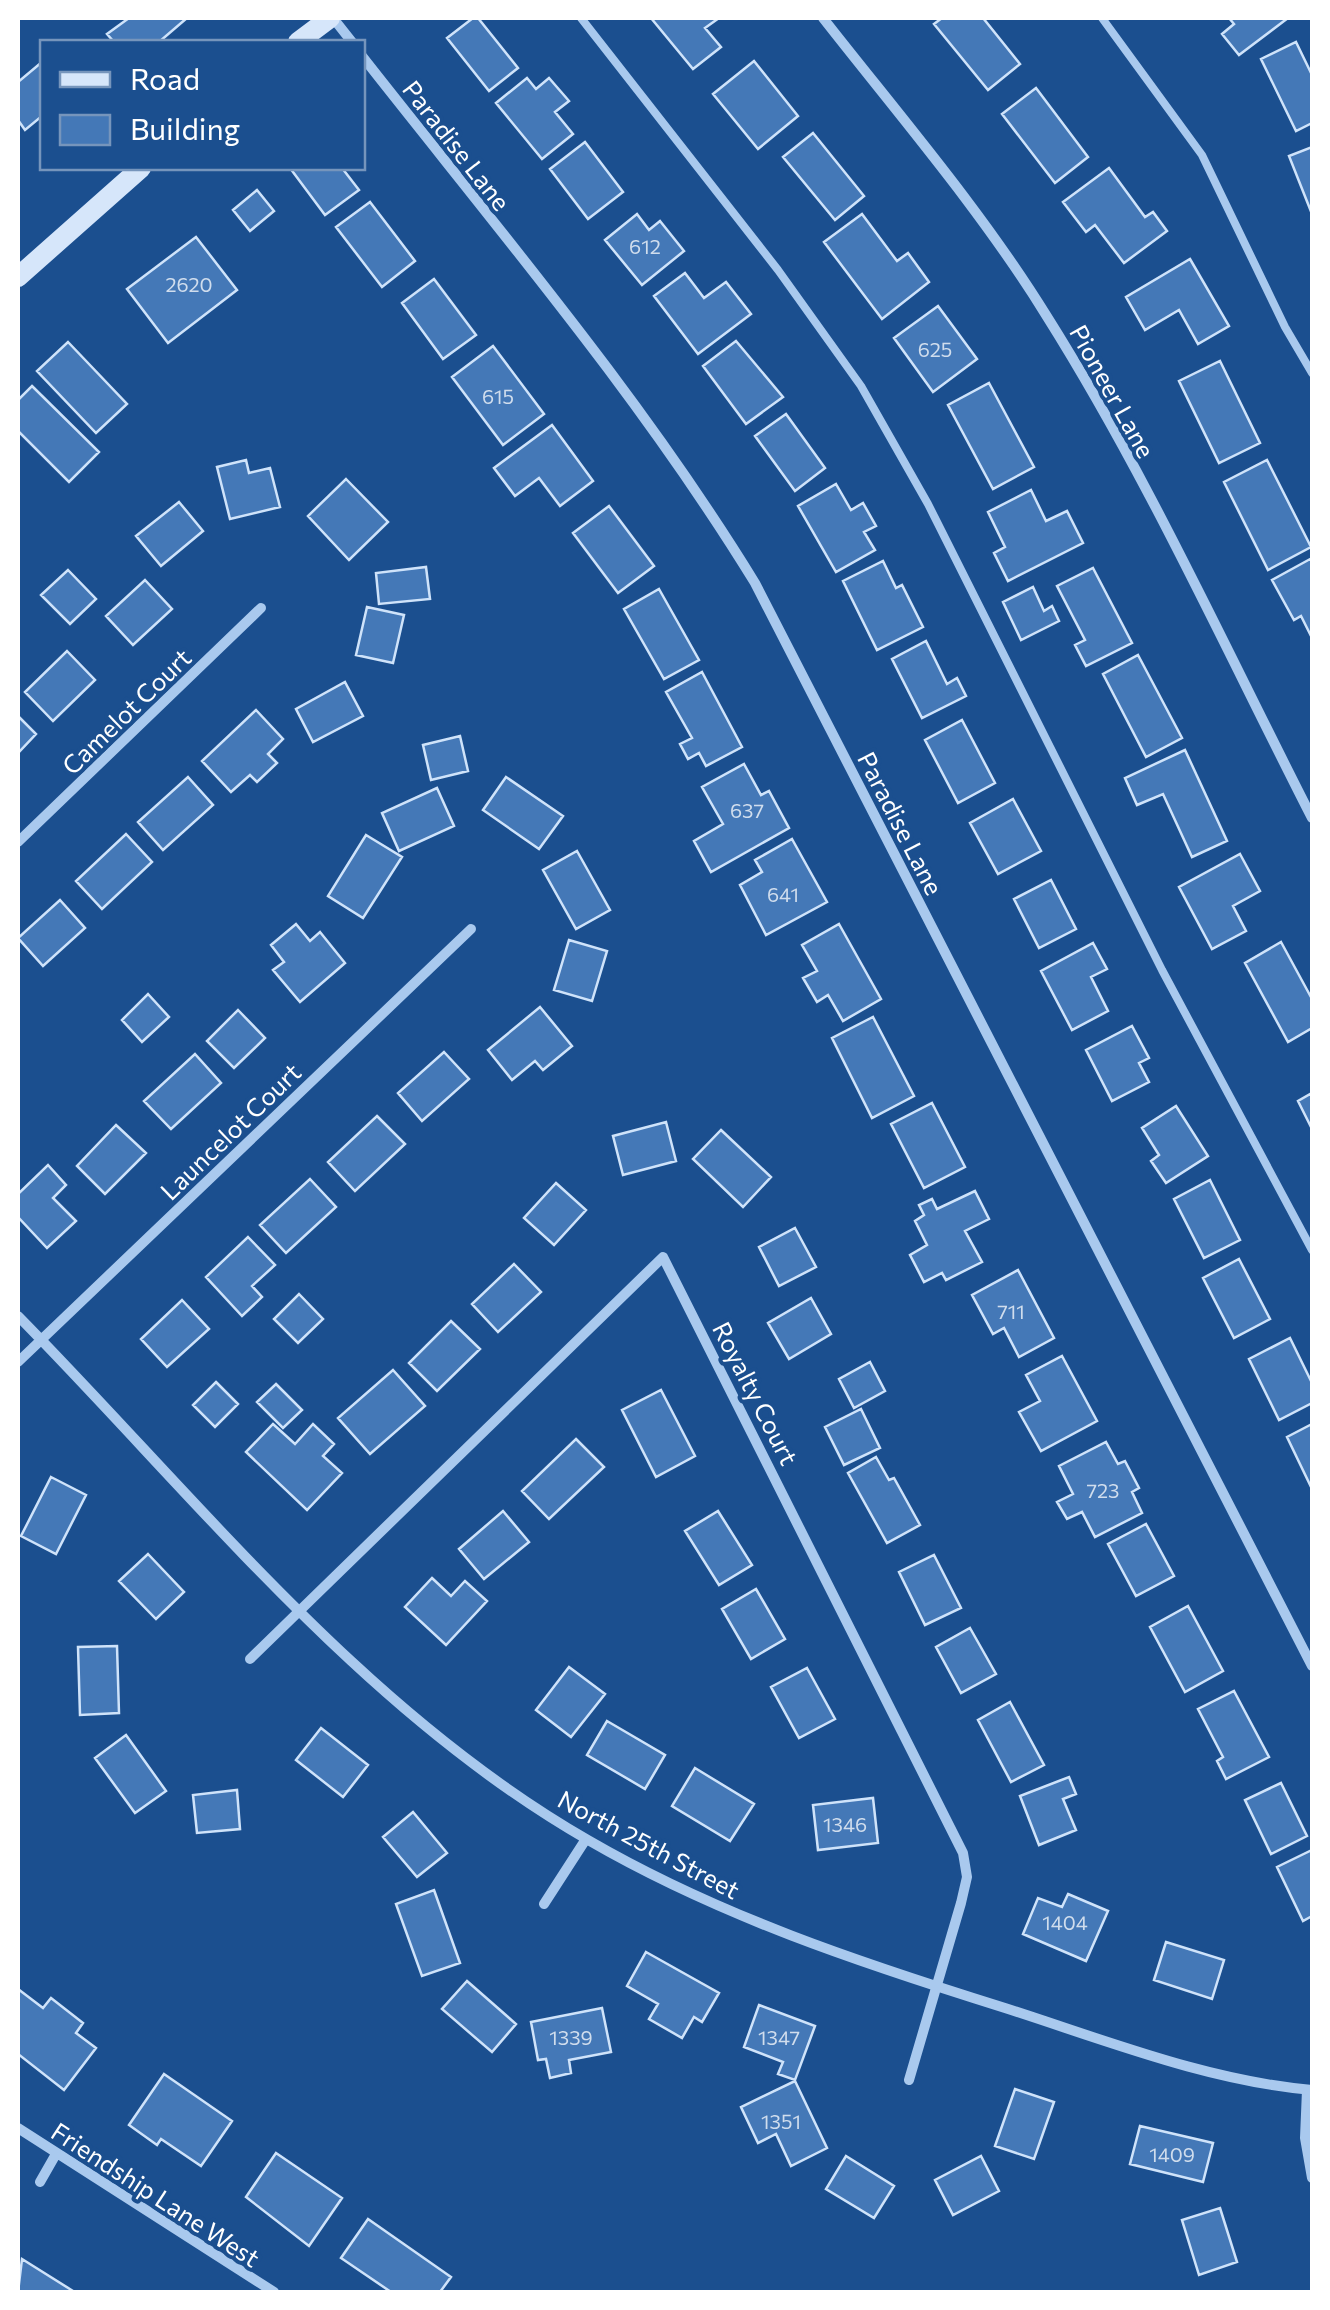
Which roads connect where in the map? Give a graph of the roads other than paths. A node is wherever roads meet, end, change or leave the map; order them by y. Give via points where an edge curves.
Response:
1 (331, 18) edge
2 (581, 18) edge
3 (823, 18) edge
4 (1102, 18) edge
5 (301, 40) edge
6 (350, 40) edge
7 (365, 60) edge
8 (139, 170) edge
9 (18, 277) edge
10 (1312, 374) edge
11 (261, 608) dead end
12 (1312, 818) edge
13 (18, 842) edge
14 (471, 930) dead end
15 (1312, 1250) edge
16 (18, 1316) edge
17 (40, 1339) junction
18 (18, 1362) edge
19 (300, 1610) junction
20 (250, 1658) dead end
21 (1312, 1666) edge
22 (586, 1839) junction
23 (544, 1904) dead end
24 (936, 1987) junction
25 (909, 2080) dead end
26 (1310, 2090) edge
27 (18, 2128) edge
28 (56, 2154) junction
29 (1312, 2178) edge
30 (40, 2182) dead end
31 (274, 2292) edge

1 - 5 street
1 - 6 street
2 - 15 lane via 861,386
3 - 12 street, Pioneer Lane via 1045,312 1128,458
4 - 10 lane via 1202,155
7 - 21 street, Paradise Lane via 643,416 755,583
8 - 9 street
11 - 13 street, Camelot Court
14 - 17 street, Launcelot Court
16 - 17 street, North 25th Street
17 - 18 street, Launcelot Court
17 - 19 street, North 25th Street
19 - 20 street, Royalty Court
19 - 22 street, North 25th Street via 455,1750
19 - 24 street, Royalty Court via 663,1257 955,1828 967,1877
22 - 23 street
22 - 24 street, North 25th Street via 765,1926
24 - 25 street, Royalty Court
24 - 26 street, North 25th Street via 1178,2063
26 - 29 street via 1305,2138
27 - 28 street, Friendship Lane West
28 - 30 street
28 - 31 street, Friendship Lane West

